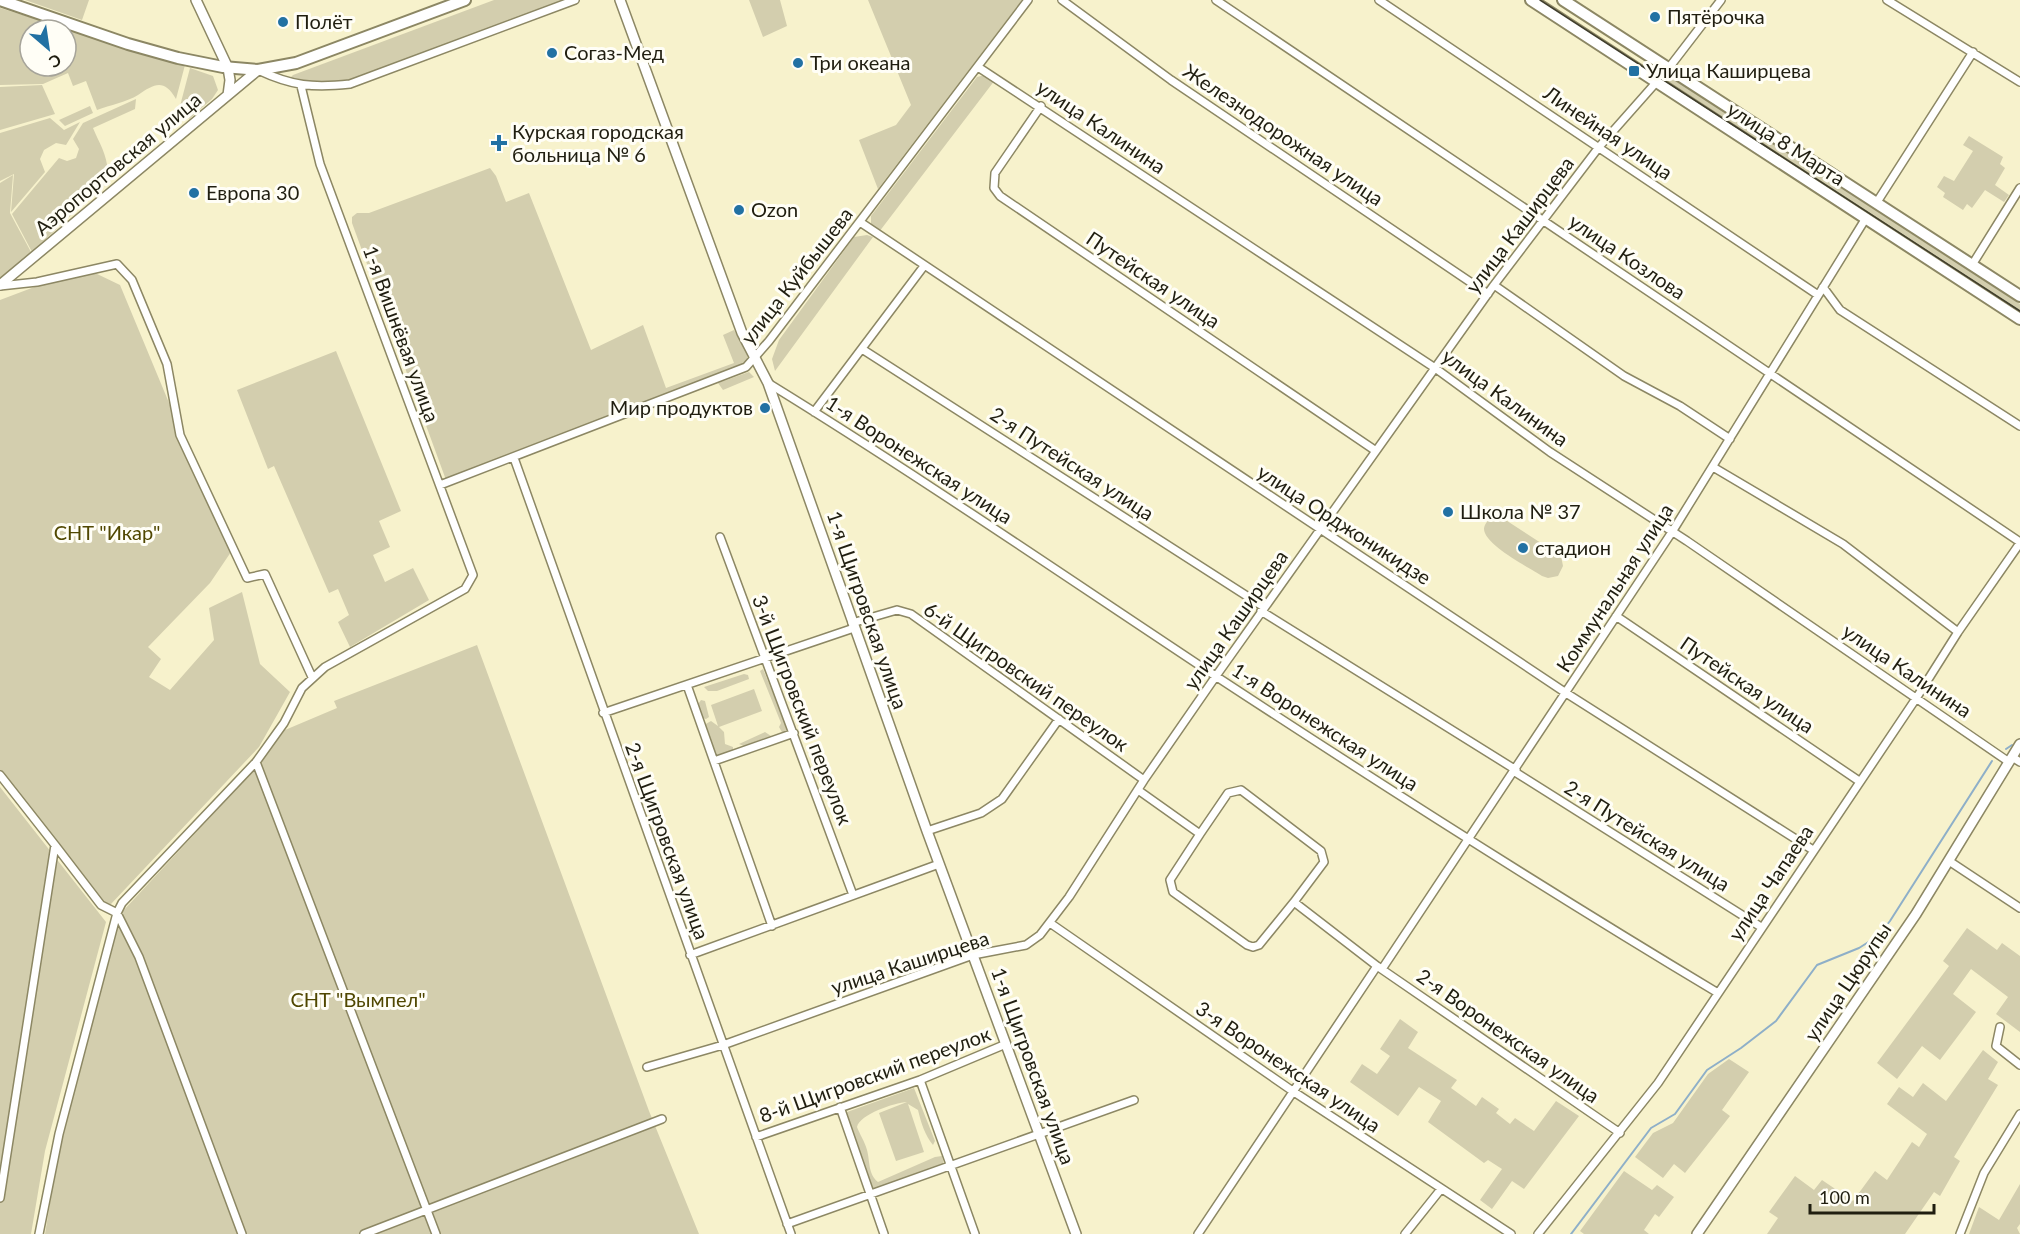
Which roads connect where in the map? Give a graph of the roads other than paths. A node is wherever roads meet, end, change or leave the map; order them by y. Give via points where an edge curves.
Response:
1 (0, 0) edge
2 (196, 0) edge
3 (465, 0) edge
4 (575, 0) edge
5 (620, 0) edge
6 (1028, 0) edge
7 (1062, 0) edge
8 (1216, 0) edge
9 (1379, 0) edge
10 (1531, 0) edge
11 (1563, 0) edge
12 (1720, 0) edge
13 (1887, 0) edge
14 (1973, 52) junction
15 (978, 67) junction
16 (228, 68) junction
17 (1668, 69) junction
18 (258, 70) junction
19 (1656, 81) junction
20 (2020, 82) edge
21 (301, 86) junction
22 (228, 95) junction
23 (1041, 106) junction
24 (1599, 147) junction
25 (2020, 188) edge
26 (1877, 202) junction
27 (1866, 218) junction
28 (860, 222) junction
29 (1544, 222) junction
30 (1972, 264) junction
31 (924, 266) junction
32 (0, 285) edge
33 (1494, 285) junction
34 (1823, 287) junction
35 (1488, 294) junction
36 (1818, 295) junction
37 (2020, 296) edge
38 (2020, 319) edge
39 (862, 349) junction
40 (756, 358) junction
41 (1435, 368) junction
42 (1772, 374) junction
43 (768, 383) junction
44 (814, 412) junction
45 (2020, 426) edge
46 (1730, 439) junction
47 (1376, 451) junction
48 (514, 458) junction
49 (1713, 467) junction
50 (440, 485) junction
51 (1320, 529) junction
52 (1672, 532) junction
53 (720, 537) dead end
54 (2020, 543) edge
55 (1263, 609) junction
56 (1616, 616) junction
57 (853, 626) junction
58 (1958, 632) junction
59 (765, 660) junction
60 (1216, 676) junction
61 (312, 677) junction
62 (687, 685) junction
63 (1566, 693) junction
64 (1917, 698) junction
65 (603, 713) junction
66 (1059, 719) junction
67 (794, 733) junction
68 (2020, 744) edge
69 (2014, 760) edge
70 (714, 761) junction
71 (256, 762) junction
72 (1516, 771) junction
73 (0, 775) edge
74 (1144, 780) junction
75 (1859, 781) junction
76 (1138, 790) junction
77 (927, 831) junction
78 (1200, 834) junction
79 (1468, 838) junction
80 (55, 845) junction
81 (1813, 850) junction
82 (1948, 861) junction
83 (939, 864) junction
84 (853, 896) junction
85 (1294, 902) junction
86 (2020, 908) edge
87 (117, 913) junction
88 (1050, 923) junction
89 (772, 926) junction
90 (1761, 927) junction
91 (690, 955) junction
92 (973, 955) junction
93 (1380, 967) junction
94 (1718, 993) junction
95 (2000, 1027) dead end
96 (1006, 1044) junction
97 (723, 1045) junction
98 (2020, 1065) edge
99 (647, 1067) dead end
100 (920, 1080) junction
101 (1294, 1092) junction
102 (1134, 1100) dead end
103 (840, 1107) junction
104 (2020, 1114) edge
105 (662, 1119) dead end
106 (1039, 1133) junction
107 (1620, 1133) junction
108 (756, 1137) junction
109 (951, 1166) junction
110 (1441, 1189) junction
111 (870, 1195) junction
112 (0, 1198) edge
113 (426, 1209) junction
114 (788, 1224) junction
115 (39, 1234) edge
116 (242, 1234) edge
117 (364, 1234) edge
118 (436, 1234) edge
119 (791, 1234) edge
120 (884, 1234) edge
121 (975, 1234) edge
122 (1076, 1234) edge
123 (1198, 1234) edge
124 (1405, 1234) edge
125 (1511, 1234) edge
126 (1538, 1234) edge
127 (1697, 1234) edge
128 (1960, 1234) edge

1 - 16 main road via 128,44
2 - 16 street
3 - 18 main road via 296,63
4 - 21 street via 350,84
5 - 40 street, 1-я Щигровская улица via 742,333
6 - 15 street, улица Куйбышева
7 - 35 street, Железнодорожная улица via 1171,80
8 - 29 street, улица Козлова
9 - 24 street, Линейная улица
10 - 19 main road, улица 8 Марта
11 - 17 main road, улица 8 Марта
12 - 17 street, улица Каширцева
13 - 14 street
14 - 20 street
14 - 26 street
15 - 23 street, улица Калинина
15 - 28 street, улица Куйбышева
16 - 18 main road
16 - 22 street
17 - 19 street, улица Каширцева
17 - 26 main road, улица 8 Марта
18 - 21 street
18 - 22 street, Аэропортовская улица
19 - 24 street, улица Каширцева
19 - 27 main road, улица 8 Марта
21 - 50 street, 1-я Вишнёвая улица via 320,164
22 - 32 street, Аэропортовская улица
23 - 41 street, улица Калинина
23 - 47 street, Путейская улица via 995,173 994,188 1000,196
24 - 29 street, улица Каширцева
24 - 36 street, Линейная улица
25 - 30 street
26 - 30 main road, улица 8 Марта
27 - 34 street, Коммунальная улица
27 - 38 main road, улица 8 Марта
28 - 31 street, улица Орджоникидзе
28 - 40 street, улица Куйбышева
29 - 33 street, улица Каширцева
29 - 42 street, улица Козлова
30 - 37 main road, улица 8 Марта
31 - 39 street
31 - 51 street, улица Орджоникидзе
32 - 61 street via 37,282 117,264 132,279 170,370 180,435 247,578 265,574
33 - 35 street, улица Каширцева
33 - 46 street via 1624,376
34 - 36 street, Коммунальная улица
34 - 45 street via 1840,310
35 - 41 street, улица Каширцева
36 - 42 street, Коммунальная улица
39 - 44 street
39 - 55 street, 2-я Путейская улица
40 - 43 street, 1-я Щигровская улица
40 - 48 street, улица Куйбышева via 741,370
41 - 47 street, улица Каширцева
41 - 52 street, улица Калинина via 1550,452
42 - 46 street, Коммунальная улица
42 - 54 street, улица Козлова
43 - 44 street, 1-я Воронежская улица
43 - 57 street, 1-я Щигровская улица
44 - 60 street, 1-я Воронежская улица
46 - 49 street, Коммунальная улица
47 - 51 street, улица Каширцева
48 - 50 street, улица Куйбышева
48 - 65 street, 2-я Щигровская улица
49 - 52 street, Коммунальная улица
49 - 58 street via 1843,544
50 - 61 street, 1-я Вишнёвая улица via 473,575 465,589
51 - 55 street, улица Каширцева
51 - 63 street, улица Орджоникидзе
52 - 56 street, Коммунальная улица
52 - 64 street, улица Калинина
53 - 59 street, 3-й Щигровский переулок
54 - 58 street, улица Чапаева
55 - 60 street, улица Каширцева
55 - 72 street, 2-я Путейская улица
56 - 63 street, Коммунальная улица
56 - 75 street, Путейская улица
57 - 59 street, 6-й Щигровский переулок
57 - 66 street, 6-й Щигровский переулок via 897,610 911,614
57 - 77 street, 1-я Щигровская улица
58 - 64 street, улица Чапаева
59 - 62 street, 6-й Щигровский переулок
59 - 67 street, 3-й Щигровский переулок
60 - 74 street, улица Каширцева
60 - 79 street, 1-я Воронежская улица
61 - 71 street
62 - 65 street, 6-й Щигровский переулок
62 - 70 street
63 - 72 street, Коммунальная улица
63 - 81 street, улица Орджоникидзе
64 - 69 street, улица Калинина
64 - 75 street, улица Чапаева
65 - 91 street, 2-я Щигровская улица
66 - 74 street, 6-й Щигровский переулок
66 - 77 street via 1002,799 992,807
67 - 70 street
67 - 84 street, 3-й Щигровский переулок
68 - 69 street, улица Цюрупы
69 - 82 street, улица Цюрупы
70 - 89 street
71 - 87 street via 122,903
71 - 113 street
72 - 79 street, Коммунальная улица
72 - 90 street, 2-я Путейская улица
73 - 80 street
74 - 76 street, улица Каширцева
75 - 81 street, улица Чапаева
76 - 78 street
76 - 88 street, улица Каширцева
77 - 83 street, 1-я Щигровская улица
78 - 85 street via 1228,793 1241,790 1324,857
78 - 85 street via 1170,880 1173,892 1253,947 1259,945
79 - 93 street, Коммунальная улица
79 - 94 street, 1-я Воронежская улица
80 - 87 street via 101,905
80 - 112 street
81 - 90 street, улица Чапаева
82 - 86 street
82 - 127 street, улица Цюрупы via 1867,988
83 - 84 street
83 - 92 street, 1-я Щигровская улица
84 - 89 street
85 - 93 street, 2-я Воронежская улица
87 - 115 street via 59,1134
87 - 116 street via 139,957
88 - 92 street, улица Каширцева via 1026,945
88 - 101 street, 3-я Воронежская улица
89 - 91 street
90 - 94 street, улица Чапаева
91 - 97 street, 2-я Щигровская улица
92 - 96 street, 1-я Щигровская улица
92 - 97 street, улица Каширцева
93 - 101 street, Коммунальная улица
93 - 107 street, 2-я Воронежская улица
94 - 107 street, улица Чапаева
95 - 98 street via 1995,1046
96 - 100 street, 8-й Щигровский переулок
96 - 106 street, 1-я Щигровская улица
97 - 99 street, улица Каширцева
97 - 108 street, 2-я Щигровская улица
100 - 103 street, 8-й Щигровский переулок
100 - 109 street
101 - 110 street, 3-я Воронежская улица
101 - 123 street, Коммунальная улица
102 - 106 street
103 - 108 street, 8-й Щигровский переулок
103 - 111 street
104 - 128 street via 1983,1173
105 - 113 street
106 - 109 street
106 - 122 street, 1-я Щигровская улица
107 - 126 street, улица Чапаева
108 - 114 street, 2-я Щигровская улица
109 - 111 street
109 - 121 street
110 - 124 street
110 - 125 street, 3-я Воронежская улица
111 - 114 street
111 - 120 street
113 - 117 street
113 - 118 street
114 - 119 street, 2-я Щигровская улица

